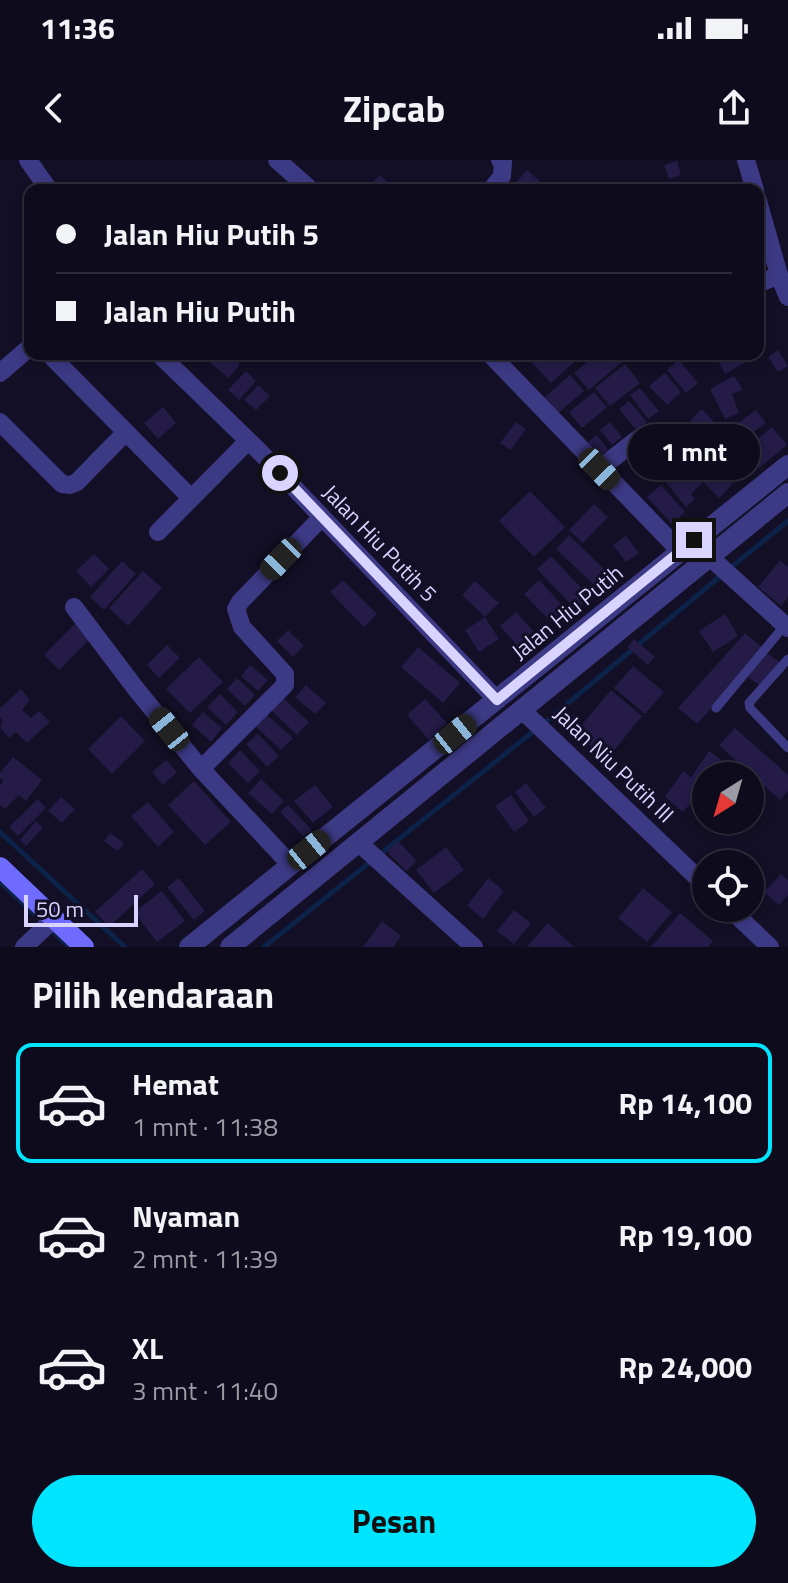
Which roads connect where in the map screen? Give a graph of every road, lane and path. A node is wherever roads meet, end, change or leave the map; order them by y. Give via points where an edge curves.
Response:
1 (28, 160) edge
2 (277, 160) edge
3 (500, 160) edge
4 (746, 160) edge
5 (45, 184) edge
6 (304, 184) edge
7 (496, 184) edge
8 (753, 184) edge
9 (764, 222) edge
10 (779, 275) junction
11 (764, 281) edge
12 (788, 297) edge
13 (24, 352) edge
14 (55, 360) edge
15 (165, 360) edge
16 (496, 360) edge
17 (0, 373) edge
18 (0, 422) edge
19 (126, 432) junction
20 (638, 439) dead end
21 (248, 441) junction
22 (788, 465) edge
23 (599, 469) junction
24 (788, 493) edge
25 (191, 498) junction
26 (322, 517) junction
27 (158, 532) dead end
28 (687, 546) junction
29 (707, 557) junction
30 (74, 607) dead end
31 (787, 627) edge
32 (788, 659) edge
33 (497, 700) junction
34 (716, 708) dead end
35 (523, 711) junction
36 (788, 748) edge
37 (201, 769) junction
38 (359, 843) junction
39 (291, 865) junction
40 (0, 867) edge
41 (692, 873) edge
42 (54, 919) junction
43 (744, 922) edge
44 (24, 947) edge
45 (84, 947) edge
46 (189, 947) edge
47 (230, 947) edge
48 (474, 947) edge
49 (770, 947) edge

1 - 5 street
2 - 6 street
3 - 7 street via 502,176
4 - 8 street
9 - 10 street
10 - 11 street
10 - 12 street
13 - 17 street
14 - 19 street
15 - 21 street, Jalan Hiu Putih 5
16 - 23 street
18 - 19 street via 62,484 70,485
19 - 25 street
20 - 23 street
21 - 25 street
21 - 26 street, Jalan Hiu Putih 5
22 - 28 street, Jalan Hiu Putih
23 - 28 street
24 - 29 street
25 - 27 street
26 - 33 street, Jalan Hiu Putih 5
26 - 37 street via 236,609 242,627 285,674 285,685
28 - 29 street
28 - 33 street, Jalan Hiu Putih
29 - 31 street
29 - 35 street
30 - 37 street
31 - 34 lane
32 - 36 lane via 749,703
33 - 39 street, Jalan Hiu Putih
35 - 38 street
35 - 41 street, Jalan Niu Putih III
37 - 39 street
38 - 47 street
38 - 48 street
39 - 46 street, Jalan Hiu Putih
40 - 42 main road
42 - 44 street
42 - 45 main road
43 - 49 street

